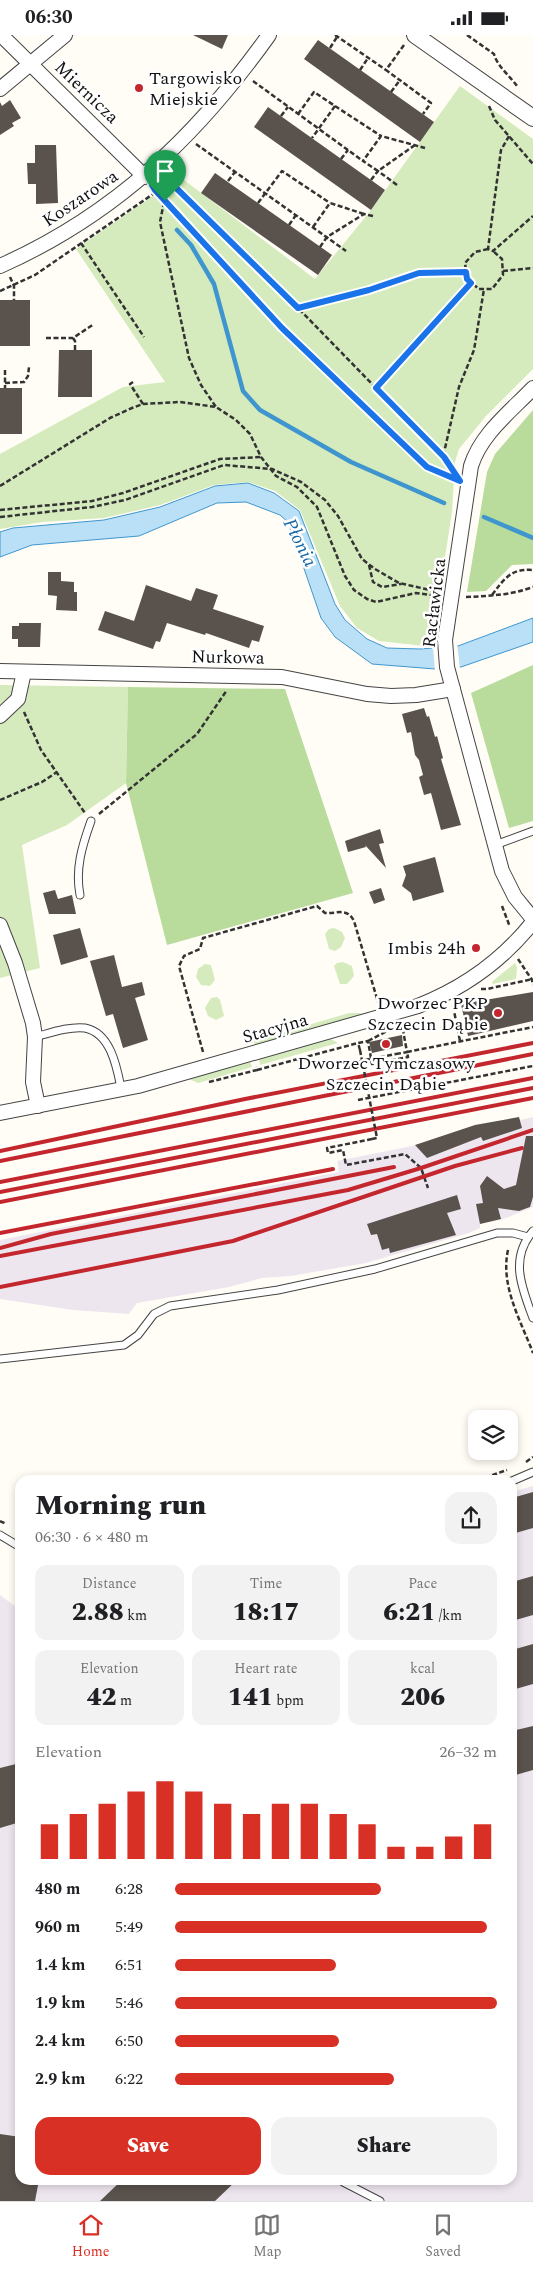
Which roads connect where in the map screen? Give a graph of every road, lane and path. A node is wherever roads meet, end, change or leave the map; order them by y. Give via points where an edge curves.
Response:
1 (1, 35) edge
2 (65, 35) edge
3 (269, 35) edge
4 (467, 35) edge
5 (336, 36) edge
6 (414, 42) edge
7 (330, 48) dead end
8 (368, 58) junction
9 (32, 65) junction
10 (360, 70) dead end
11 (386, 70) junction
12 (400, 80) junction
13 (246, 88) dead end
14 (0, 89) edge
15 (391, 92) dead end
16 (521, 93) dead end
17 (488, 102) dead end
18 (335, 106) junction
19 (288, 107) junction
20 (298, 114) junction
21 (422, 114) dead end
22 (281, 116) dead end
23 (533, 118) edge
24 (318, 129) junction
25 (381, 135) junction
26 (202, 136) dead end
27 (509, 136) junction
28 (312, 138) dead end
29 (195, 143) junction
30 (414, 145) junction
31 (425, 148) dead end
32 (189, 150) dead end
33 (348, 150) junction
34 (341, 159) dead end
35 (363, 161) junction
36 (533, 164) edge
37 (170, 169) dead end
38 (378, 171) junction
39 (235, 172) junction
40 (164, 176) junction
41 (371, 180) dead end
42 (148, 181) junction
43 (228, 181) dead end
44 (397, 185) dead end
45 (156, 191) junction
46 (265, 193) junction
47 (165, 201) junction
48 (258, 203) dead end
49 (330, 203) junction
50 (364, 214) junction
51 (296, 215) junction
52 (373, 216) dead end
53 (533, 216) edge
54 (289, 225) dead end
55 (313, 227) junction
56 (327, 237) junction
57 (81, 243) junction
58 (320, 247) dead end
59 (488, 249) junction
60 (346, 251) dead end
61 (493, 251) junction
62 (2, 265) edge
63 (533, 268) edge
64 (503, 271) junction
65 (466, 272) junction
66 (471, 283) junction
67 (14, 286) junction
68 (484, 289) junction
69 (0, 291) edge
70 (14, 300) dead end
71 (298, 308) junction
72 (94, 324) dead end
73 (144, 337) dead end
74 (46, 338) dead end
75 (73, 338) junction
76 (75, 350) dead end
77 (28, 367) dead end
78 (5, 370) dead end
79 (133, 382) dead end
80 (5, 383) junction
81 (5, 388) dead end
82 (376, 388) junction
83 (533, 388) edge
84 (143, 404) junction
85 (216, 407) junction
86 (260, 457) junction
87 (444, 457) junction
88 (272, 469) junction
89 (0, 486) edge
90 (0, 510) edge
91 (0, 517) edge
92 (368, 564) junction
93 (533, 570) edge
94 (402, 584) junction
95 (533, 587) edge
96 (492, 596) junction
97 (452, 597) junction
98 (0, 671) edge
99 (24, 672) junction
100 (236, 676) junction
101 (452, 689) junction
102 (18, 699) junction
103 (0, 716) edge
104 (57, 772) junction
105 (0, 800) edge
106 (91, 821) junction
107 (533, 831) edge
108 (495, 845) junction
109 (80, 895) dead end
110 (501, 903) dead end
111 (533, 920) edge
112 (0, 925) edge
113 (508, 935) dead end
114 (514, 954) dead end
115 (532, 979) edge
116 (533, 985) edge
117 (473, 992) dead end
118 (452, 1002) dead end
119 (370, 1006) dead end
120 (398, 1012) junction
121 (533, 1027) edge
122 (35, 1037) junction
123 (460, 1041) junction
124 (358, 1043) junction
125 (210, 1050) dead end
126 (407, 1052) junction
127 (362, 1061) junction
128 (533, 1066) edge
129 (328, 1067) dead end
130 (257, 1069) dead end
131 (121, 1088) junction
132 (369, 1098) junction
133 (358, 1100) dead end
134 (38, 1105) junction
135 (0, 1113) edge
136 (428, 1188) dead end
137 (533, 1231) edge
138 (528, 1237) junction
139 (533, 1318) edge
140 (0, 1359) edge
141 (533, 1457) edge
142 (520, 1465) dead end
143 (512, 1468) dead end
144 (533, 1472) edge
145 (492, 1475) edge
146 (517, 1479) edge
147 (0, 1535) edge
148 (15, 1544) edge
149 (349, 2185) edge
150 (380, 2201) edge

1 - 9 street, Miernicza
2 - 9 street
3 - 42 street, Koszarowa via 237,80
4 - 16 path via 494,54 496,62 506,70
5 - 7 path
5 - 8 path
6 - 11 path via 405,43
6 - 23 street via 472,75
8 - 10 path
8 - 11 path
9 - 14 street
9 - 42 street, Miernicza
11 - 12 path
12 - 15 path
12 - 21 path via 432,103
13 - 19 path via 252,81
17 - 27 path via 495,120
18 - 20 path via 314,92
18 - 24 path
18 - 25 path
19 - 20 path
19 - 22 path
20 - 24 path
24 - 28 path
24 - 33 path
25 - 30 path
25 - 35 path
26 - 29 path
27 - 36 path
27 - 59 path via 501,150
29 - 32 path
29 - 39 path
30 - 31 path
30 - 38 path
33 - 34 path
33 - 35 path
35 - 38 path
37 - 40 path
38 - 41 path
38 - 44 path
39 - 43 path
39 - 46 path
40 - 42 path
40 - 71 path
42 - 45 path
42 - 62 street, Koszarowa via 59,236
45 - 47 path
45 - 57 path
46 - 48 path
46 - 49 path via 282,171
46 - 51 path
47 - 85 path via 160,222 189,358 201,385
47 - 87 path via 282,328 427,467 460,481
49 - 50 path
49 - 55 path
50 - 52 path
50 - 56 path
51 - 54 path
51 - 55 path
53 - 61 path
55 - 56 path
56 - 58 path
56 - 60 path
57 - 67 path
57 - 73 path
59 - 61 path
59 - 65 path via 475,252 465,263
61 - 64 path via 502,259
62 - 67 path
63 - 64 path
64 - 68 path via 492,289
65 - 66 path
65 - 71 path via 419,273
66 - 68 path
66 - 82 path
67 - 69 path
67 - 70 path
68 - 87 path via 474,350 459,387
71 - 82 path
72 - 75 path
74 - 75 path
75 - 76 path
77 - 80 path via 24,382
78 - 80 path
79 - 84 path via 130,384
80 - 81 path
82 - 87 path
83 - 97 street, Racławicka via 476,450
84 - 85 path via 180,402
84 - 89 path via 110,418
85 - 86 path via 250,434
86 - 88 path
86 - 90 path via 220,459 92,501
88 - 91 path via 224,465 125,500
88 - 92 path via 301,482 326,500
88 - 97 path via 317,507 345,576 361,595 376,602 416,593
92 - 94 path
92 - 94 path via 370,577 382,587
93 - 96 path via 513,571
94 - 97 path
95 - 96 path
96 - 97 path
97 - 101 street, Racławicka via 445,641
98 - 99 street, Nurkowa
99 - 100 street, Nurkowa
99 - 102 street
100 - 101 street, Nurkowa via 293,678 391,696
100 - 106 path via 197,734
101 - 108 street, Racławicka
102 - 103 street
102 - 104 path via 41,750
104 - 105 path
104 - 106 path
106 - 109 lane via 82,847 77,878
107 - 108 lane
108 - 111 street, Racławicka via 510,888
110 - 113 path via 511,929
111 - 120 street, Stacyjna via 508,949 476,976 446,994
112 - 122 street via 15,963
114 - 115 path
115 - 116 path
115 - 117 path
118 - 123 path
119 - 125 path via 379,1004 352,916 344,911 325,913 317,906 203,937 200,949 181,960 180,971 202,1052
120 - 126 path
120 - 131 street, Stacyjna via 214,1066
121 - 123 path
122 - 131 lane via 86,1028 102,1038 110,1050
122 - 134 street via 33,1074
123 - 126 path
124 - 126 path via 368,1041 372,1064 408,1057
124 - 127 path, bridge
124 - 130 path
126 - 127 path, bridge
127 - 129 path
127 - 132 path, bridge
128 - 132 path
131 - 134 street, Stacyjna
132 - 133 path
132 - 136 path, bridge via 377,1138 327,1148 328,1153 343,1150 346,1165 405,1154 421,1168
134 - 135 street, Stacyjna
137 - 138 lane
138 - 139 lane via 518,1270
138 - 140 lane via 497,1233 375,1269 278,1290 170,1306 154,1314 138,1335 124,1345
141 - 142 path
143 - 145 path
144 - 146 lane
147 - 148 lane
149 - 150 lane

